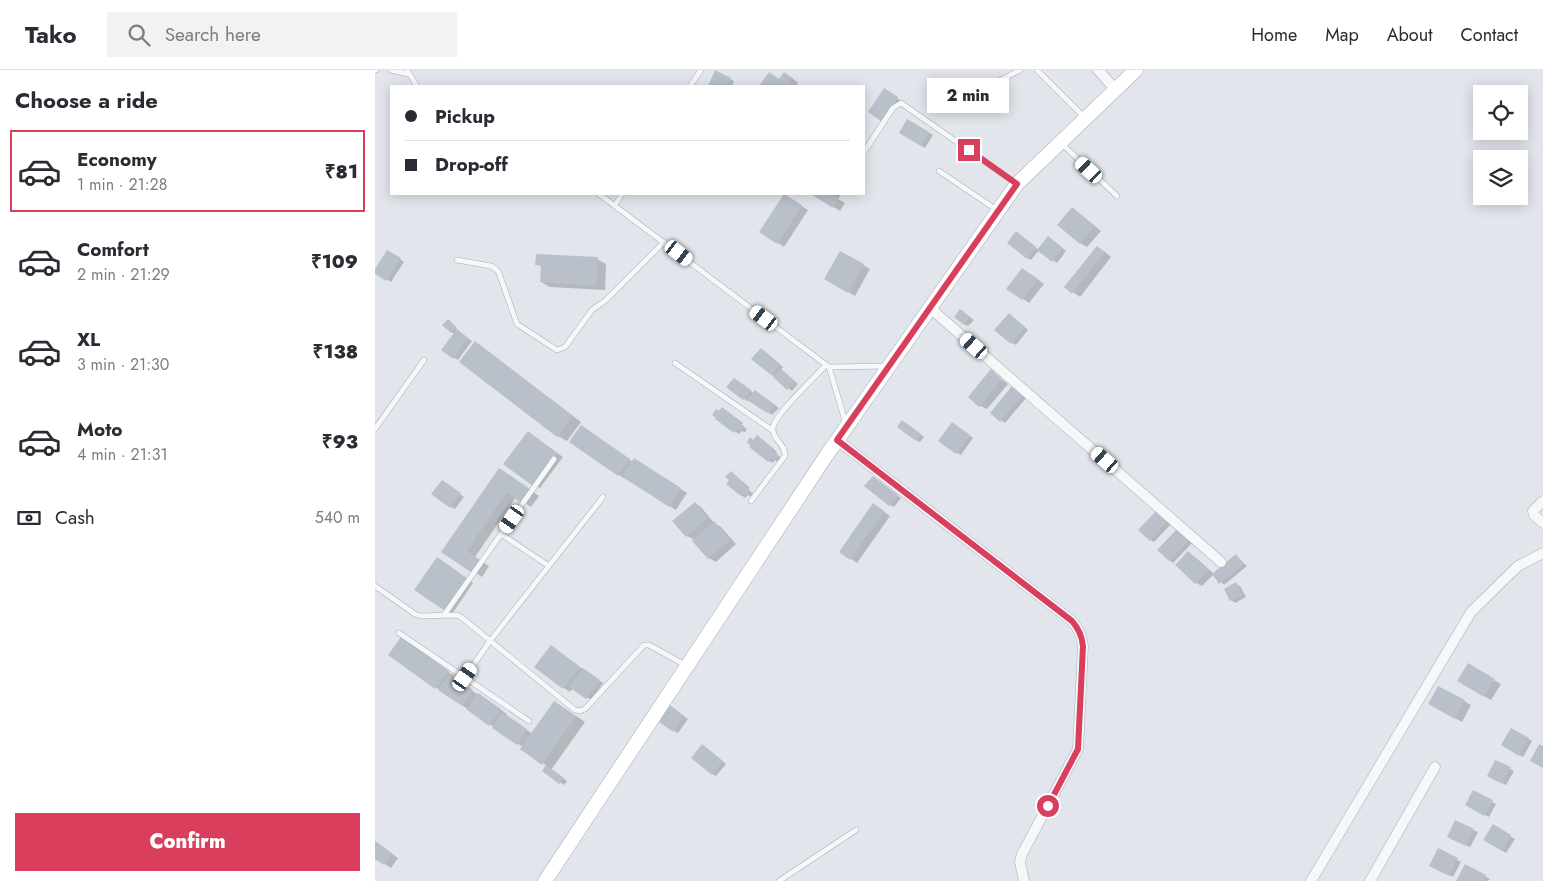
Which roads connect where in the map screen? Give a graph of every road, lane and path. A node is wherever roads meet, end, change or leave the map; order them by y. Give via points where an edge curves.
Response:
1 (391, 70) edge
2 (701, 70) edge
3 (1019, 70) edge
4 (1037, 70) edge
5 (1098, 70) edge
6 (1136, 70) edge
7 (407, 72) edge
8 (979, 83) dead end
9 (416, 85) edge
10 (691, 85) edge
11 (1116, 90) junction
12 (1086, 118) junction
13 (1060, 143) junction
14 (865, 150) edge
15 (939, 171) dead end
16 (1017, 184) junction
17 (601, 195) edge
18 (621, 195) edge
19 (1117, 196) dead end
20 (615, 204) junction
21 (998, 211) junction
22 (665, 242) junction
23 (457, 260) dead end
24 (930, 308) junction
25 (424, 360) dead end
26 (675, 363) dead end
27 (827, 366) junction
28 (890, 366) junction
29 (847, 427) junction
30 (375, 429) edge
31 (772, 430) junction
32 (837, 440) junction
33 (554, 459) dead end
34 (603, 497) dead end
35 (751, 501) dead end
36 (1543, 501) edge
37 (1543, 523) edge
38 (501, 534) junction
39 (1543, 553) edge
40 (1221, 562) dead end
41 (549, 566) junction
42 (375, 586) edge
43 (444, 615) junction
44 (399, 633) dead end
45 (490, 641) junction
46 (687, 666) junction
47 (465, 677) junction
48 (529, 721) dead end
49 (1435, 767) dead end
50 (856, 830) dead end
51 (545, 881) edge
52 (779, 881) edge
53 (1024, 881) edge
54 (1311, 881) edge
55 (1371, 881) edge

1 - 7 lane
2 - 10 lane
3 - 8 lane via 991,84
4 - 12 lane
5 - 11 street
6 - 11 main road
7 - 9 lane
11 - 12 main road
12 - 13 main road
13 - 16 main road
13 - 19 lane
14 - 16 lane via 893,108 901,103
15 - 21 lane
16 - 21 main road
17 - 20 lane
18 - 20 lane
20 - 22 lane
21 - 24 main road
22 - 23 lane via 592,310 565,347 557,350 517,324 496,269
22 - 27 lane
24 - 28 main road
24 - 40 street
25 - 30 lane
26 - 31 lane
27 - 28 lane
27 - 29 lane
27 - 31 lane via 776,418
28 - 29 main road
29 - 32 main road
31 - 35 lane via 785,456
32 - 46 main road
32 - 53 street via 1079,628 1083,646 1078,749 1021,854
33 - 38 lane
34 - 41 lane
36 - 37 street via 1533,511
38 - 41 lane
38 - 43 lane
39 - 54 street via 1518,566 1471,612
41 - 45 lane
42 - 43 lane via 415,614
43 - 45 lane via 461,617
44 - 47 lane
45 - 46 lane via 580,711 644,645
45 - 47 lane
46 - 51 main road
47 - 48 lane
49 - 55 street
50 - 52 lane

